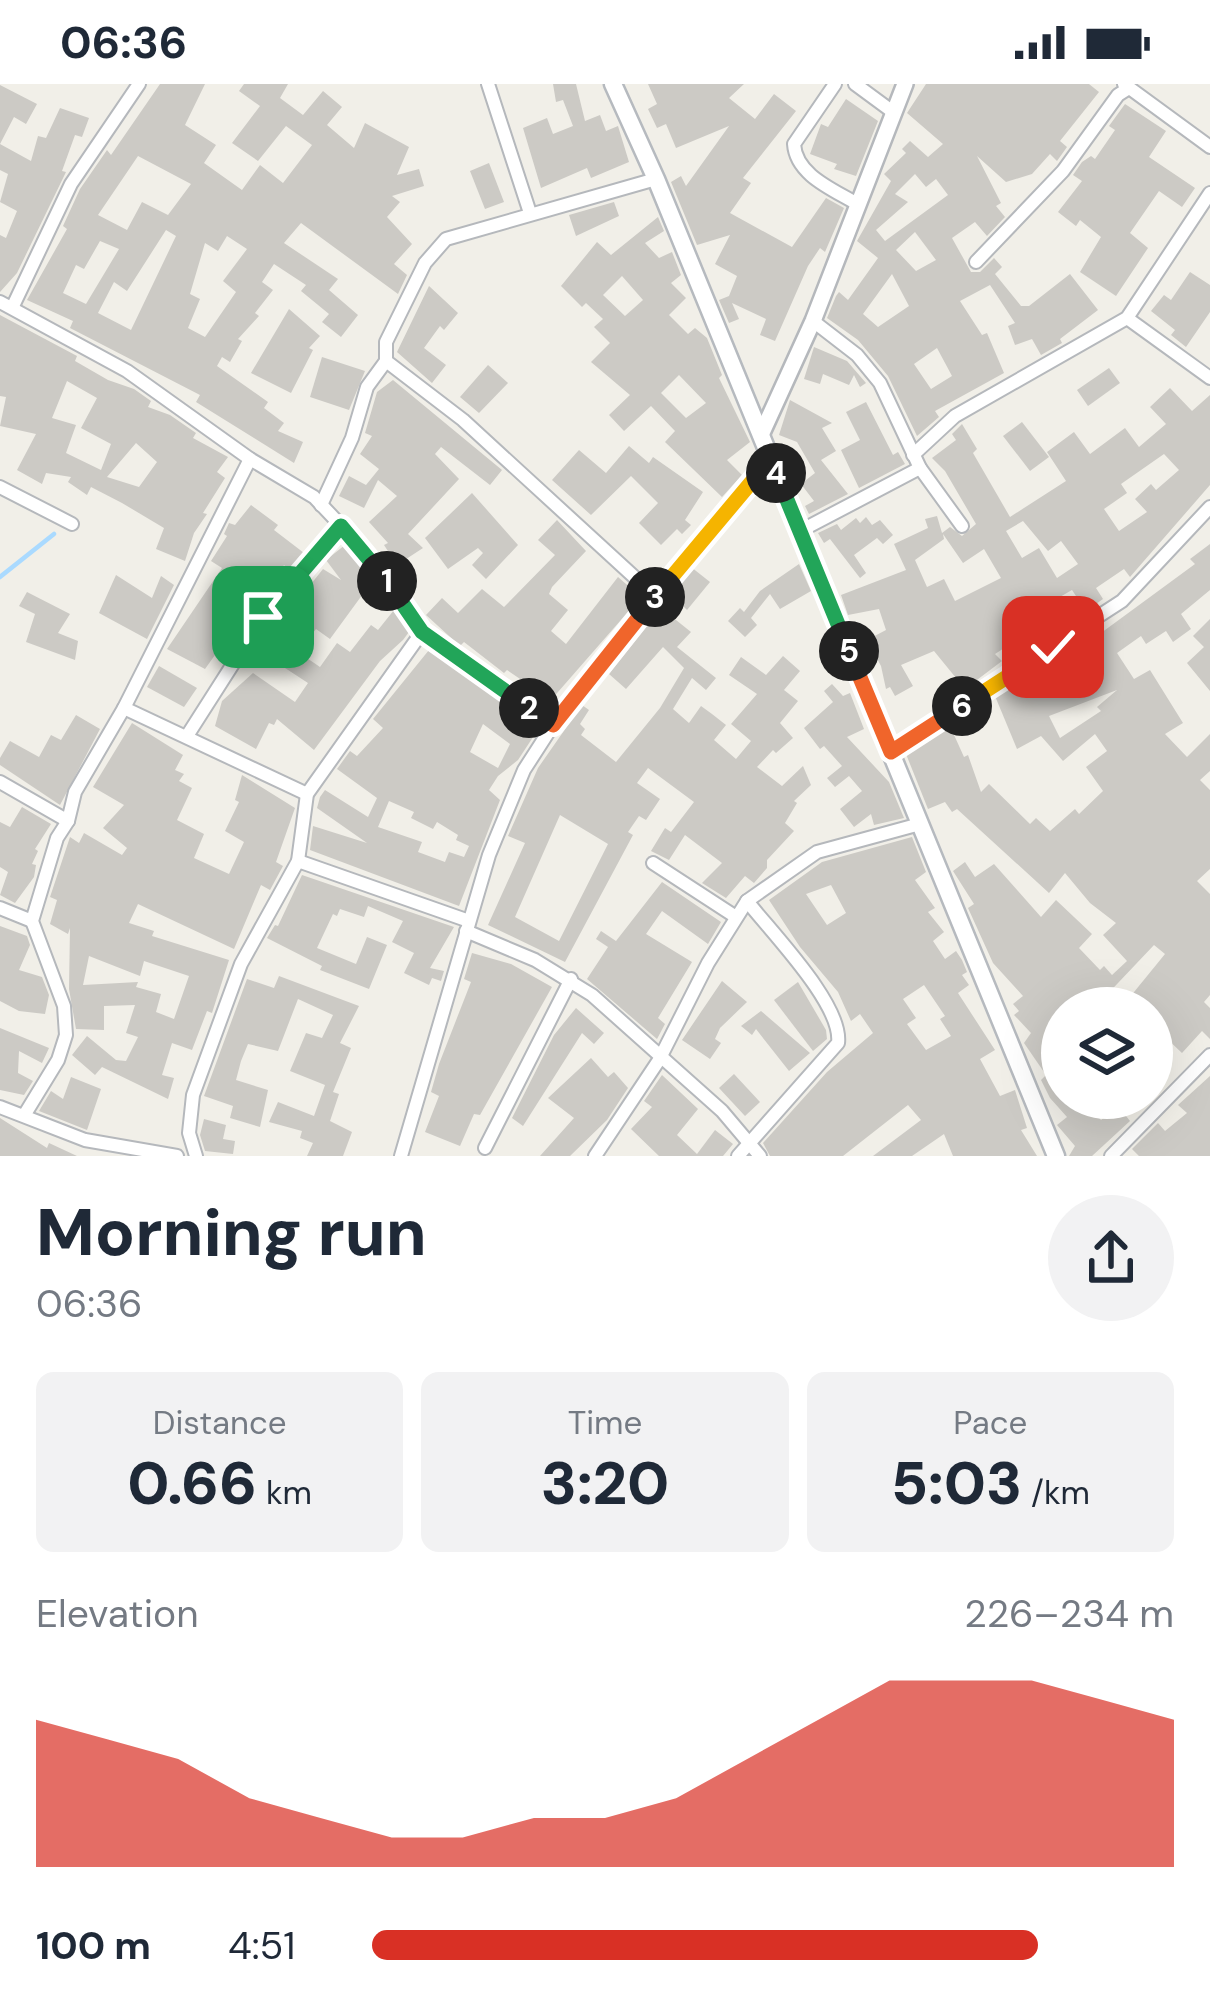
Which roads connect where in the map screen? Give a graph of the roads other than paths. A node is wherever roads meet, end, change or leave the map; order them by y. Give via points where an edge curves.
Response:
1 (139, 84) edge
2 (488, 84) edge
3 (613, 84) edge
4 (835, 84) edge
5 (855, 84) edge
6 (905, 84) edge
7 (1126, 86) edge
8 (893, 112) junction
9 (1210, 147) edge
10 (656, 179) junction
11 (1210, 193) edge
12 (860, 205) junction
13 (530, 213) junction
14 (976, 262) dead end
15 (7, 304) edge
16 (1127, 319) junction
17 (812, 321) junction
18 (386, 362) junction
19 (1210, 378) edge
20 (761, 435) junction
21 (250, 459) junction
22 (770, 460) junction
23 (916, 462) junction
24 (0, 487) edge
25 (321, 505) junction
26 (1210, 507) edge
27 (72, 524) dead end
28 (341, 526) junction
29 (962, 526) dead end
30 (800, 531) junction
31 (656, 596) junction
32 (422, 632) junction
33 (124, 708) junction
34 (553, 725) junction
35 (187, 736) junction
36 (891, 752) junction
37 (0, 782) edge
38 (307, 794) junction
39 (68, 821) junction
40 (920, 824) junction
41 (298, 861) junction
42 (653, 863) dead end
43 (747, 901) junction
44 (0, 908) edge
45 (736, 917) junction
46 (32, 920) junction
47 (468, 926) junction
48 (571, 979) junction
49 (1210, 1055) edge
50 (659, 1060) junction
51 (0, 1107) edge
52 (26, 1114) junction
53 (86, 1140) junction
54 (750, 1140) junction
55 (485, 1148) dead end
56 (79, 1156) edge
57 (177, 1156) edge
58 (196, 1156) edge
59 (401, 1156) edge
60 (595, 1156) edge
61 (738, 1156) edge
62 (760, 1156) edge
63 (1056, 1156) edge
64 (1111, 1156) edge

1 - 15 street via 71,184
2 - 13 street
3 - 10 main road
4 - 12 street via 794,153 803,169
5 - 8 street
6 - 8 street
7 - 9 street
7 - 14 street via 1063,171
8 - 12 street
10 - 13 street
10 - 20 main road
11 - 16 street
12 - 17 street
13 - 18 street via 436,247 386,342
15 - 21 street via 127,371
16 - 19 street
16 - 23 street via 955,416
17 - 20 street
17 - 23 street via 880,383
18 - 25 street via 367,387
18 - 31 street via 463,420
20 - 22 main road
21 - 25 street
21 - 33 street
22 - 30 main road
22 - 31 street
23 - 29 street
23 - 30 street
24 - 27 street
25 - 28 street
26 - 36 street via 1122,601
28 - 32 street
28 - 35 street via 252,632
30 - 36 main road
31 - 34 street
32 - 34 street
32 - 38 street
33 - 35 street
33 - 39 street via 75,792
34 - 47 street via 512,794
35 - 38 street
36 - 40 main road
37 - 39 street
38 - 41 street
39 - 46 street
40 - 43 street via 817,852
40 - 63 main road
41 - 47 street
41 - 58 street via 241,964 204,1060 189,1133
42 - 45 street
43 - 45 street
43 - 54 street via 840,1028 838,1043
44 - 46 street
45 - 50 street
46 - 52 street via 64,1006 66,1035
47 - 48 street
47 - 59 street
48 - 50 street
48 - 55 street
49 - 64 street
50 - 54 street
50 - 60 street
51 - 52 street
52 - 53 street
53 - 56 street
53 - 57 street
54 - 61 street
54 - 62 street

